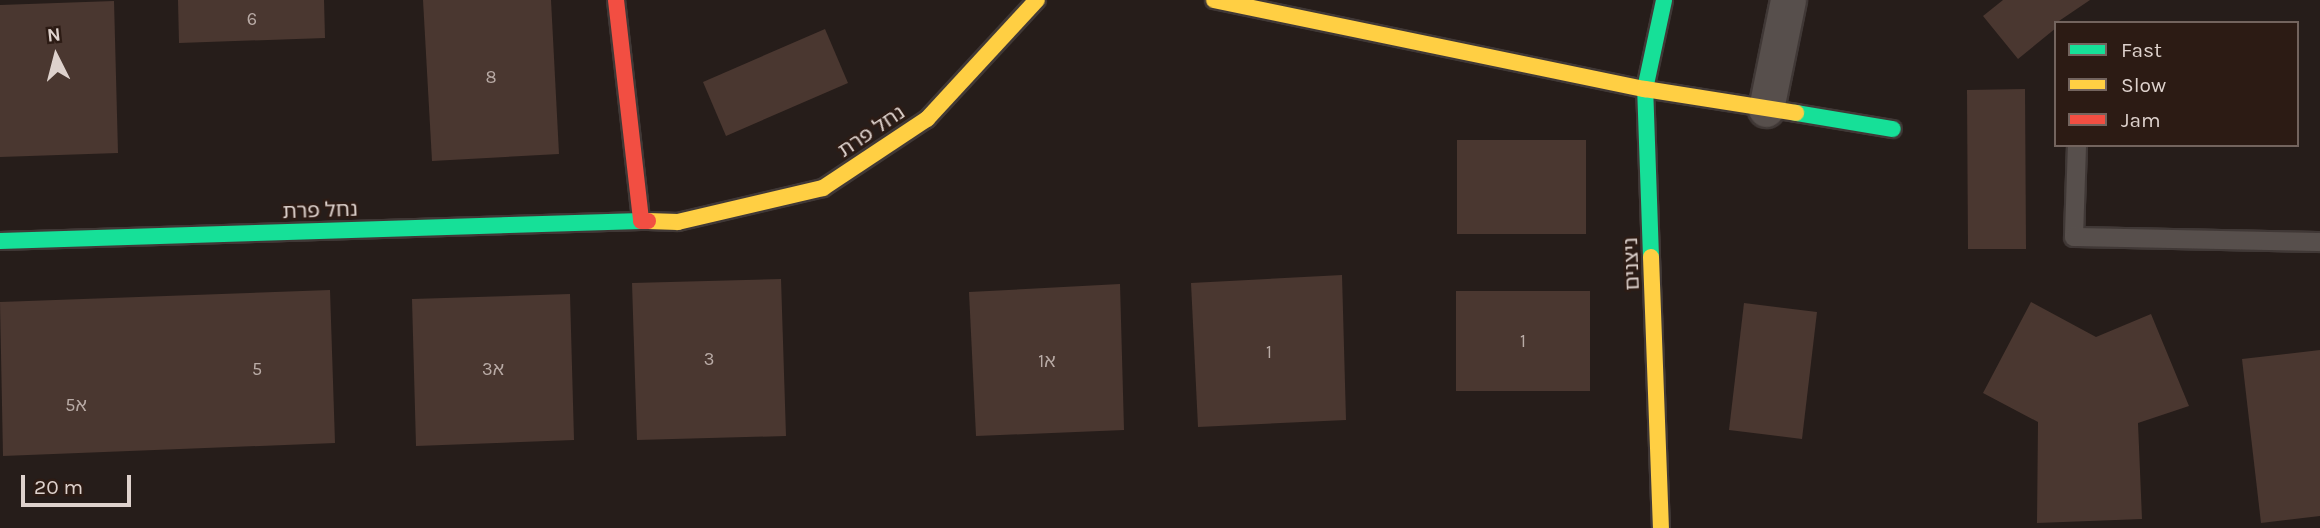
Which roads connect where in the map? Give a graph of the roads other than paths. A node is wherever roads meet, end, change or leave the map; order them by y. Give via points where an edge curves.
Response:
1 (617, 0) edge
2 (1037, 0) edge
3 (1664, 0) edge
4 (1788, 0) edge
5 (1233, 3) edge
6 (1645, 89) junction
7 (1766, 109) junction
8 (1893, 128) dead end
9 (2077, 147) edge
10 (642, 221) junction
11 (0, 241) edge
12 (2320, 242) edge
13 (1661, 528) edge

1 - 10 street
2 - 10 street, נחל פרת via 927,119 823,188 678,222
3 - 6 street, ניצנים
4 - 7 street
5 - 6 street
6 - 7 street
6 - 13 street, ניצנים
7 - 8 street
9 - 12 lane via 2074,237
10 - 11 street, נחל פרת

